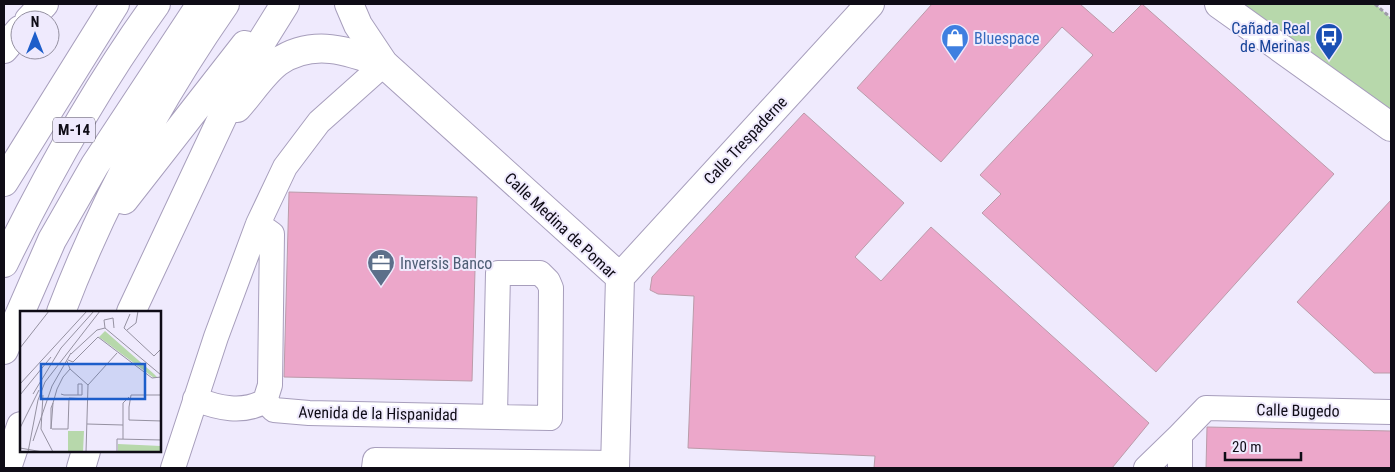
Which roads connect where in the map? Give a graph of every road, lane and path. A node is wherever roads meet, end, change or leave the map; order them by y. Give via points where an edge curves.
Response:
1 (115, 4) edge
2 (156, 4) edge
3 (201, 4) edge
4 (225, 4) edge
5 (284, 4) edge
6 (870, 4) edge
7 (1219, 4) edge
8 (1375, 4) edge
9 (353, 14) edge
10 (1391, 18) edge
11 (384, 64) junction
12 (1391, 127) edge
13 (216, 132) junction
14 (4, 182) edge
15 (258, 224) junction
16 (88, 247) junction
17 (4, 263) edge
18 (620, 276) junction
19 (21, 311) edge
20 (61, 311) edge
21 (131, 311) edge
22 (20, 313) edge
23 (4, 350) edge
24 (195, 400) junction
25 (265, 401) junction
26 (1391, 412) edge
27 (495, 415) junction
28 (20, 429) edge
29 (1180, 435) junction
30 (86, 452) edge
31 (615, 466) edge
32 (8, 468) edge
33 (82, 468) edge
34 (173, 468) edge
35 (374, 468) edge
36 (1146, 468) edge
37 (1180, 468) edge

1 - 14 main road, M-14
2 - 17 main road, M-14 via 108,72 44,181
3 - 19 main road via 95,165 52,240
4 - 16 main road via 157,113
5 - 13 main road via 247,65
5 - 16 main road via 241,49
6 - 18 main road, Calle Trespaderne
7 - 12 main road
8 - 10 path
9 - 11 main road
11 - 13 main road via 347,50 308,48 278,63
11 - 15 street via 319,122 285,167
11 - 18 main road, Calle Medina de Pomar
13 - 21 main road
15 - 24 street
15 - 25 street via 272,234 270,385
16 - 20 main road
18 - 31 main road, Calle Medina de Pomar
22 - 23 main road
24 - 25 street via 219,408 252,408
24 - 34 street
25 - 27 street, Avenida de la Hispanidad via 274,410 282,411
26 - 29 street, Calle Bugedo via 1206,408
27 - 27 street, Avenida de la Hispanidad via 550,418 551,288 540,273 498,273
28 - 32 main road
29 - 36 street
29 - 37 street
30 - 33 main road
31 - 35 street via 375,460

